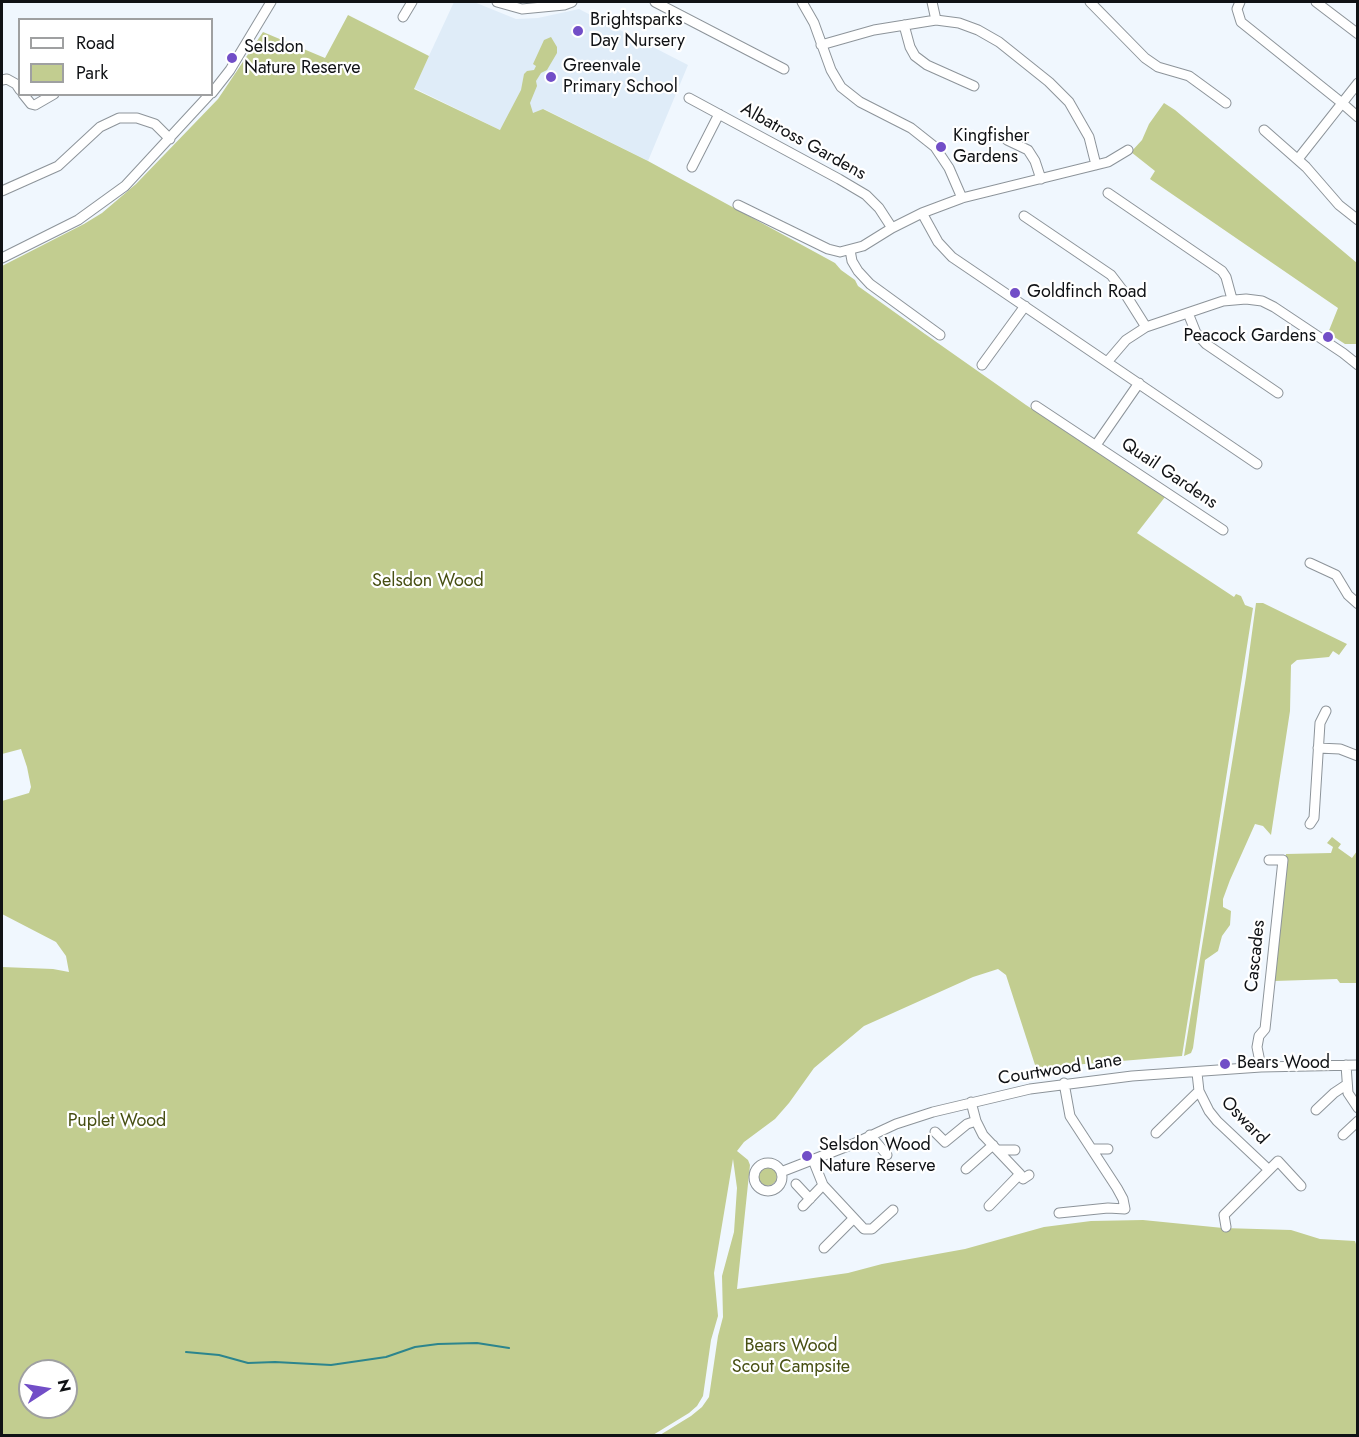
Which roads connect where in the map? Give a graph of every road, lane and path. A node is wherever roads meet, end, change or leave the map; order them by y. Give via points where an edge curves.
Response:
1 (412, 2) edge
2 (497, 2) edge
3 (572, 2) edge
4 (655, 2) edge
5 (802, 2) edge
6 (932, 2) edge
7 (1090, 2) edge
8 (1107, 2) edge
9 (1240, 2) edge
10 (1316, 2) edge
11 (267, 3) edge
12 (1099, 10) junction
13 (403, 17) dead end
14 (936, 20) junction
15 (904, 25) junction
16 (1358, 34) edge
17 (821, 45) junction
18 (777, 69) dead end
19 (2, 80) edge
20 (1358, 83) edge
21 (974, 86) dead end
22 (18, 87) edge
23 (213, 91) edge
24 (24, 96) edge
25 (51, 96) edge
26 (209, 96) edge
27 (689, 98) dead end
28 (1226, 103) dead end
29 (1342, 103) junction
30 (718, 114) junction
31 (1358, 117) edge
32 (1264, 130) dead end
33 (170, 139) junction
34 (1013, 140) dead end
35 (1128, 150) dead end
36 (1298, 159) junction
37 (1096, 165) junction
38 (692, 167) dead end
39 (1041, 179) junction
40 (1124, 190) dead end
41 (2, 191) edge
42 (1108, 193) dead end
43 (962, 198) junction
44 (1118, 200) junction
45 (738, 205) dead end
46 (922, 213) junction
47 (1031, 216) dead end
48 (1358, 220) edge
49 (892, 228) junction
50 (850, 250) junction
51 (2, 258) edge
52 (1232, 299) junction
53 (1025, 306) junction
54 (1188, 313) junction
55 (1146, 327) junction
56 (940, 335) dead end
57 (1108, 362) junction
58 (982, 365) dead end
59 (1358, 365) edge
60 (1139, 383) junction
61 (1278, 393) dead end
62 (1036, 406) dead end
63 (1096, 445) junction
64 (1257, 464) dead end
65 (1223, 530) dead end
66 (1310, 563) dead end
67 (1358, 604) edge
68 (1326, 711) dead end
69 (1318, 748) junction
70 (1358, 756) edge
71 (1310, 824) dead end
72 (1269, 860) dead end
73 (1346, 1065) junction
74 (1358, 1065) edge
75 (1261, 1067) junction
76 (1197, 1073) junction
77 (1064, 1083) junction
78 (1346, 1085) junction
79 (1199, 1091) junction
80 (971, 1102) junction
81 (1357, 1105) edge
82 (1316, 1110) dead end
83 (976, 1121) junction
84 (1358, 1121) edge
85 (935, 1132) dead end
86 (1156, 1132) dead end
87 (870, 1135) junction
88 (1343, 1135) dead end
89 (996, 1148) junction
90 (1092, 1149) junction
91 (1108, 1149) dead end
92 (1015, 1150) dead end
93 (887, 1155) dead end
94 (813, 1160) junction
95 (966, 1169) dead end
96 (1269, 1170) junction
97 (781, 1172) dead end
98 (796, 1184) dead end
99 (823, 1185) junction
100 (1302, 1186) dead end
101 (988, 1206) dead end
102 (893, 1210) dead end
103 (1059, 1213) dead end
104 (853, 1219) junction
105 (1226, 1227) dead end
106 (824, 1248) dead end

1 - 13 street
2 - 3 street via 522,9
4 - 18 street
5 - 17 street
6 - 14 street
7 - 12 street
8 - 12 street
9 - 29 street via 1237,9 1241,22
10 - 16 street
11 - 23 street
12 - 28 street via 1145,58 1158,67 1189,76
14 - 15 street
14 - 37 street via 978,30 1049,82 1080,119
15 - 17 street
15 - 21 street via 915,56
17 - 43 street via 841,87 860,102 911,128 935,147 950,168
19 - 22 street
20 - 29 street
24 - 25 street via 36,105
26 - 33 street
27 - 30 street, Albatross Gardens
29 - 31 street
29 - 36 street
30 - 38 street, Albatross Gardens
30 - 49 street, Albatross Gardens via 866,195
32 - 36 street
33 - 41 street via 154,124 137,118 119,118 100,127 58,166
33 - 51 street via 125,186 78,220
34 - 39 street via 1028,150
35 - 37 street
36 - 48 street via 1339,205
37 - 39 street
39 - 43 street
40 - 44 street
42 - 44 street
43 - 46 street
44 - 52 street via 1222,271
45 - 50 street via 828,249
46 - 49 street
46 - 53 street via 938,242 952,257
47 - 55 street via 1111,275
49 - 50 street
50 - 56 street via 852,261 870,284
52 - 54 street
52 - 59 street via 1262,301
53 - 57 street
53 - 58 street
54 - 55 street
54 - 61 street via 1196,333 1206,344
55 - 57 street via 1126,340
57 - 60 street
60 - 63 street, Quail Gardens
60 - 64 street
62 - 63 street, Quail Gardens
63 - 65 street, Quail Gardens
66 - 67 street via 1336,575
68 - 69 street via 1320,723
69 - 70 street via 1340,749
69 - 71 street via 1314,818
72 - 75 street, Cascades via 1283,860 1265,1029 1257,1047
73 - 74 street, Courtwood Lane
73 - 75 street, Courtwood Lane
73 - 78 street
75 - 76 street, Courtwood Lane
76 - 77 street, Courtwood Lane
76 - 79 street, Osward
77 - 80 street, Courtwood Lane
77 - 90 street via 1071,1116
78 - 81 street
78 - 82 street
79 - 86 street, Osward
79 - 96 street, Osward via 1217,1121
80 - 83 street
80 - 87 street, Courtwood Lane
83 - 85 street via 945,1142
83 - 89 street
84 - 88 street
87 - 93 street
87 - 94 street, Courtwood Lane
89 - 92 street
89 - 95 street
89 - 101 street via 1024,1175
90 - 91 street
90 - 103 street via 1123,1199 1125,1209
94 - 97 street, Courtwood Lane
94 - 99 street
96 - 100 street, Osward via 1278,1161
96 - 105 street, Osward via 1224,1215
98 - 99 street via 807,1202
99 - 104 street
102 - 104 street via 872,1229 864,1229
104 - 106 street

